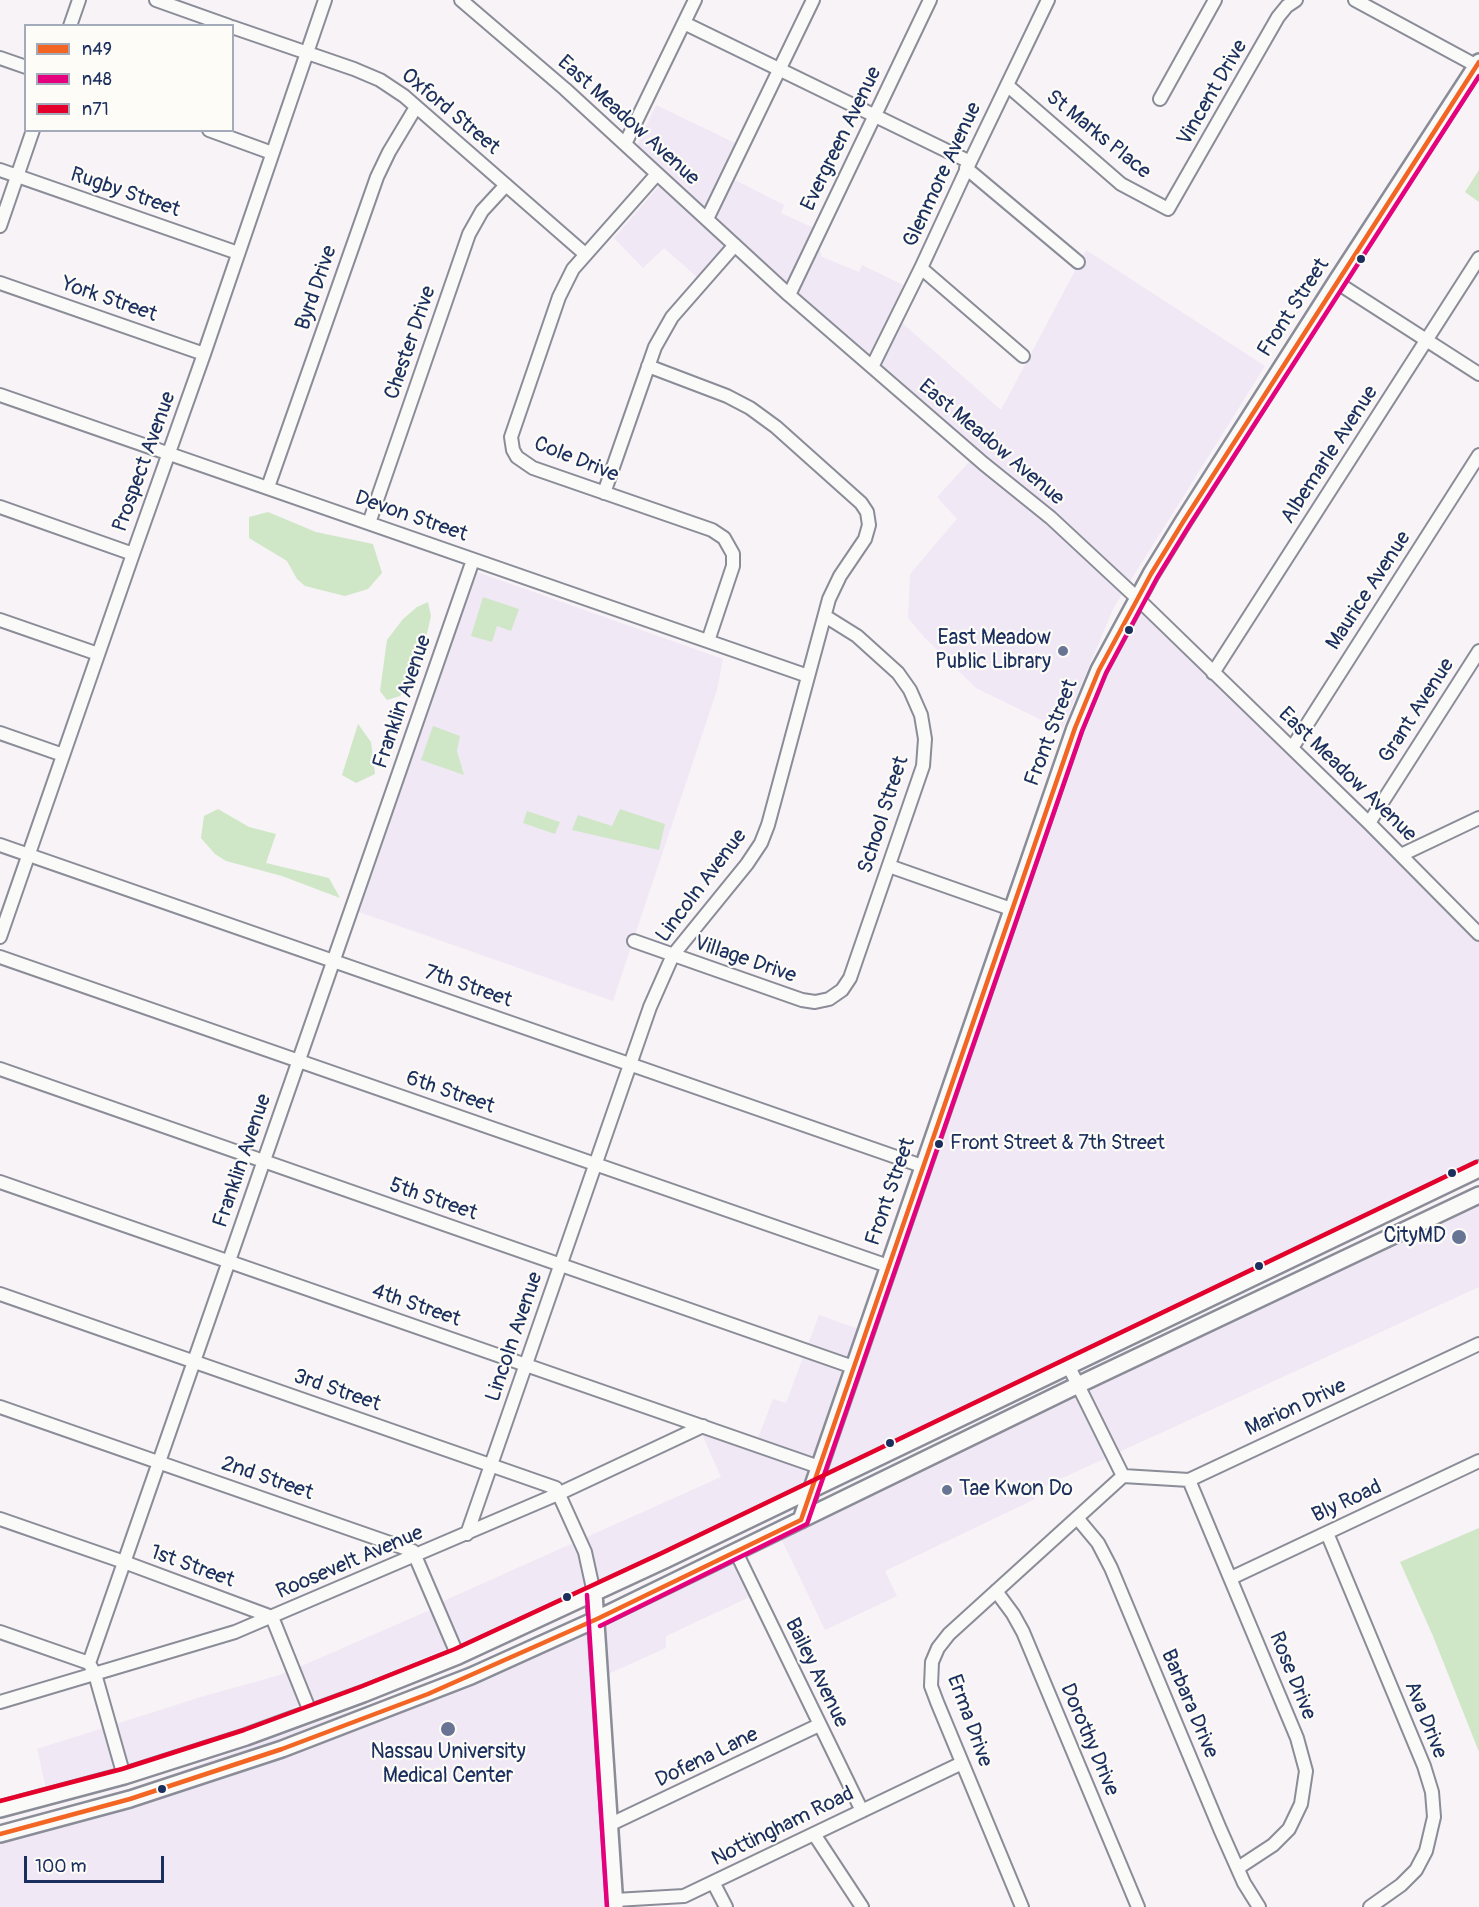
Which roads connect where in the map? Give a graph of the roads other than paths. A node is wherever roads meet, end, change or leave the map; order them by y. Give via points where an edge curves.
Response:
1 (79, 0) edge
2 (156, 0) edge
3 (325, 0) edge
4 (461, 0) edge
5 (695, 0) edge
6 (813, 0) edge
7 (930, 0) edge
8 (1048, 0) edge
9 (1215, 0) edge
10 (1296, 0) edge
11 (1355, 0) edge
12 (684, 23) junction
13 (71, 24) edge
14 (225, 24) edge
15 (234, 27) edge
16 (307, 53) junction
17 (0, 58) edge
18 (1478, 64) edge
19 (24, 66) edge
20 (779, 70) junction
21 (1007, 85) junction
22 (1160, 99) dead end
23 (416, 107) junction
24 (875, 116) junction
25 (32, 132) edge
26 (215, 132) edge
27 (626, 144) junction
28 (273, 153) junction
29 (968, 165) junction
30 (0, 170) edge
31 (657, 174) junction
32 (17, 176) junction
33 (506, 185) junction
34 (1168, 209) joint
35 (706, 219) junction
36 (0, 226) edge
37 (735, 245) junction
38 (238, 253) junction
39 (585, 254) junction
40 (1479, 258) edge
41 (1078, 262) dead end
42 (921, 268) junction
43 (1336, 282) junction
44 (0, 283) edge
45 (789, 295) junction
46 (1426, 340) junction
47 (204, 354) junction
48 (1023, 356) dead end
49 (648, 366) junction
50 (872, 367) junction
51 (1479, 374) edge
52 (0, 395) edge
53 (168, 454) junction
54 (1479, 455) edge
55 (268, 487) junction
56 (604, 493) junction
57 (0, 507) edge
58 (369, 523) junction
59 (133, 554) junction
60 (473, 560) junction
61 (1137, 598) junction
62 (825, 615) junction
63 (0, 620) edge
64 (708, 641) junction
65 (1479, 651) edge
66 (98, 654) junction
67 (1213, 673) junction
68 (808, 676) junction
69 (0, 733) edge
70 (1292, 748) junction
71 (63, 755) junction
72 (1479, 818) edge
73 (1369, 823) junction
74 (0, 845) edge
75 (29, 855) junction
76 (1401, 855) junction
77 (889, 866) junction
78 (1011, 909) junction
79 (1479, 934) edge
80 (0, 937) edge
81 (634, 941) dead end
82 (673, 955) junction
83 (0, 957) edge
84 (333, 961) junction
85 (842, 990) joint
86 (298, 1061) junction
87 (630, 1064) junction
88 (0, 1070) edge
89 (264, 1162) junction
90 (595, 1164) junction
91 (922, 1166) junction
92 (1479, 1169) edge
93 (0, 1182) edge
94 (1479, 1195) edge
95 (229, 1262) junction
96 (560, 1265) junction
97 (888, 1266) junction
98 (0, 1294) edge
99 (1479, 1344) edge
100 (194, 1362) junction
101 (525, 1365) junction
102 (1068, 1365) junction
103 (853, 1366) junction
104 (1078, 1385) junction
105 (0, 1407) edge
106 (702, 1426) junction
107 (1479, 1461) edge
108 (159, 1462) junction
109 (491, 1465) junction
110 (819, 1467) junction
111 (1123, 1476) junction
112 (1190, 1480) junction
113 (811, 1489) junction
114 (558, 1494) junction
115 (0, 1519) edge
116 (1078, 1519) junction
117 (801, 1520) junction
118 (1327, 1533) junction
119 (467, 1534) junction
120 (736, 1552) junction
121 (415, 1557) junction
122 (124, 1562) junction
123 (1231, 1578) junction
124 (996, 1591) junction
125 (594, 1593) junction
126 (272, 1617) junction
127 (597, 1619) junction
128 (0, 1632) edge
129 (458, 1656) junction
130 (92, 1669) junction
131 (0, 1702) edge
132 (311, 1714) junction
133 (819, 1725) junction
134 (962, 1763) junction
135 (124, 1776) junction
136 (0, 1809) edge
137 (862, 1811) junction
138 (611, 1824) junction
139 (0, 1834) edge
140 (814, 1834) junction
141 (1238, 1868) junction
142 (713, 1882) junction
143 (615, 1904) edge
144 (726, 1907) edge
145 (862, 1907) edge
146 (1022, 1907) edge
147 (1137, 1907) edge
148 (1259, 1907) edge
149 (1370, 1907) edge

1 - 13 street
2 - 14 street, Oxford Street
3 - 16 street, Prospect Avenue
4 - 27 street, East Meadow Avenue
5 - 12 street
6 - 20 street
7 - 24 street, Evergreen Avenue
8 - 21 street, Glenmore Avenue
9 - 22 street
10 - 34 street, Vincent Drive via 1278,17
11 - 18 street
12 - 20 street
12 - 27 street
15 - 16 street, Oxford Street
16 - 23 street, Oxford Street via 380,80
16 - 28 street, Prospect Avenue
17 - 19 street
18 - 43 main road, Front Street
20 - 24 street
20 - 35 street
21 - 29 street, Glenmore Avenue
21 - 34 street, St Marks Place via 1121,184
23 - 33 street, Oxford Street
23 - 55 street, Byrd Drive via 377,177
24 - 29 street
24 - 45 street, Evergreen Avenue
25 - 32 street
26 - 28 street
27 - 31 street, East Meadow Avenue
28 - 38 street, Prospect Avenue
29 - 41 street
29 - 42 street, Glenmore Avenue
30 - 32 street, Rugby Street
31 - 35 street, East Meadow Avenue
31 - 39 street, Cole Drive
32 - 36 street
32 - 38 street, Rugby Street
33 - 39 street, Oxford Street
33 - 58 street, Chester Drive via 482,211 469,234
35 - 37 street, East Meadow Avenue
37 - 45 street, East Meadow Avenue
37 - 49 street via 672,317
38 - 47 street, Prospect Avenue
39 - 56 street, Cole Drive via 573,268 559,297 511,437 513,450 526,464
40 - 46 street, Albemarle Avenue
42 - 48 street
42 - 50 street, Glenmore Avenue
43 - 46 street
43 - 61 main road, Front Street
44 - 47 street, York Street
45 - 50 street, East Meadow Avenue
46 - 51 street
46 - 67 street, Albemarle Avenue
47 - 53 street, Prospect Avenue
49 - 56 street
49 - 62 street, Lincoln Avenue via 750,408 861,503 868,518 865,539 840,576
50 - 61 street, East Meadow Avenue via 1051,518
52 - 53 street, Devon Street
53 - 55 street, Devon Street
53 - 59 street, Prospect Avenue
54 - 70 street, Maurice Avenue
55 - 58 street, Devon Street
56 - 64 street, Cole Drive via 712,530 728,542 733,566
57 - 59 street
58 - 60 street, Devon Street
59 - 66 street, Prospect Avenue
60 - 64 street, Devon Street
60 - 84 street, Franklin Avenue
61 - 67 street, East Meadow Avenue
61 - 78 main road, Front Street via 1098,670
62 - 68 street, Lincoln Avenue
62 - 77 street, School Street via 857,636 898,673 921,715 925,739 923,766
63 - 66 street
64 - 68 street, Devon Street
65 - 73 street, Grant Avenue
66 - 71 street, Prospect Avenue
67 - 70 street, East Meadow Avenue
68 - 82 street, Lincoln Avenue via 761,843
69 - 71 street
70 - 73 street, East Meadow Avenue
71 - 75 street, Prospect Avenue
72 - 76 street
73 - 76 street, East Meadow Avenue
74 - 75 street, 7th Street
75 - 80 street, Prospect Avenue
75 - 84 street, 7th Street
76 - 79 street, East Meadow Avenue
77 - 78 street
77 - 85 street, School Street via 850,978
78 - 91 main road, Front Street
81 - 82 street, Village Drive
82 - 85 street, Village Drive via 802,1000 829,999
82 - 87 street, Lincoln Avenue
83 - 86 street, 6th Street
84 - 86 street, Franklin Avenue
84 - 87 street, 7th Street
86 - 89 street, Franklin Avenue
86 - 90 street, 6th Street
87 - 90 street, Lincoln Avenue
87 - 91 street, 7th Street
88 - 89 street, 5th Street
89 - 95 street, Franklin Avenue
89 - 96 street, 5th Street
90 - 96 street, Lincoln Avenue
90 - 97 street, 6th Street
91 - 97 main road, Front Street
92 - 102 main road
93 - 95 street, 4th Street
94 - 104 main road
95 - 100 street, Franklin Avenue
95 - 101 street, 4th Street
96 - 101 street, Lincoln Avenue
96 - 103 street, 5th Street
97 - 103 main road, Front Street
98 - 100 street, 3rd Street
99 - 112 street, Marion Drive
100 - 108 street, Franklin Avenue
100 - 109 street, 3rd Street
101 - 106 street, 4th Street
101 - 109 street, Lincoln Avenue
102 - 104 street
102 - 113 main road
103 - 110 main road, Front Street
104 - 111 street
104 - 117 main road
105 - 108 street, 2nd Street
106 - 110 street, 4th Street
106 - 114 street, Roosevelt Avenue
107 - 118 street, Bly Road
108 - 121 street, 2nd Street via 413,1551
108 - 122 street, Franklin Avenue
109 - 114 street, 3rd Street via 556,1488
109 - 119 street, Lincoln Avenue
110 - 113 main road, Front Street
111 - 112 street, Marion Drive
111 - 116 street, Erma Drive
112 - 123 street, Rose Drive
113 - 117 main road, Front Street
113 - 125 main road
114 - 119 street, Roosevelt Avenue
114 - 125 street via 585,1552
115 - 122 street, 1st Street
116 - 124 street, Erma Drive
116 - 141 street, Barbara Drive via 1111,1568
117 - 120 main road
118 - 123 street, Bly Road
118 - 149 street, Ava Drive via 1432,1792 1434,1817 1426,1851 1416,1870
119 - 121 street, Roosevelt Avenue
120 - 127 main road
120 - 133 street, Bailey Avenue
121 - 126 street, Roosevelt Avenue
121 - 129 street
122 - 126 street, 1st Street
122 - 130 street, Franklin Avenue
123 - 141 street, Rose Drive via 1297,1738 1306,1771 1301,1804 1289,1829
124 - 134 street, Erma Drive via 948,1634 932,1662 931,1686
124 - 147 street, Dorothy Drive via 1023,1632
125 - 127 main road
125 - 129 main road
126 - 130 street, Roosevelt Avenue via 235,1632
126 - 132 street
127 - 138 main road
127 - 139 main road via 460,1681 282,1749 130,1799
128 - 130 street
129 - 132 main road
130 - 131 street, Roosevelt Avenue
130 - 135 street
132 - 135 main road
133 - 137 street, Bailey Avenue
133 - 138 street, Dofena Lane
134 - 137 street, Nottingham Road
134 - 146 street, Erma Drive
135 - 136 main road
137 - 140 street, Nottingham Road
138 - 143 main road
140 - 142 street, Nottingham Road
140 - 145 street
141 - 148 street, Barbara Drive
142 - 143 street, Nottingham Road via 684,1896
142 - 144 street

